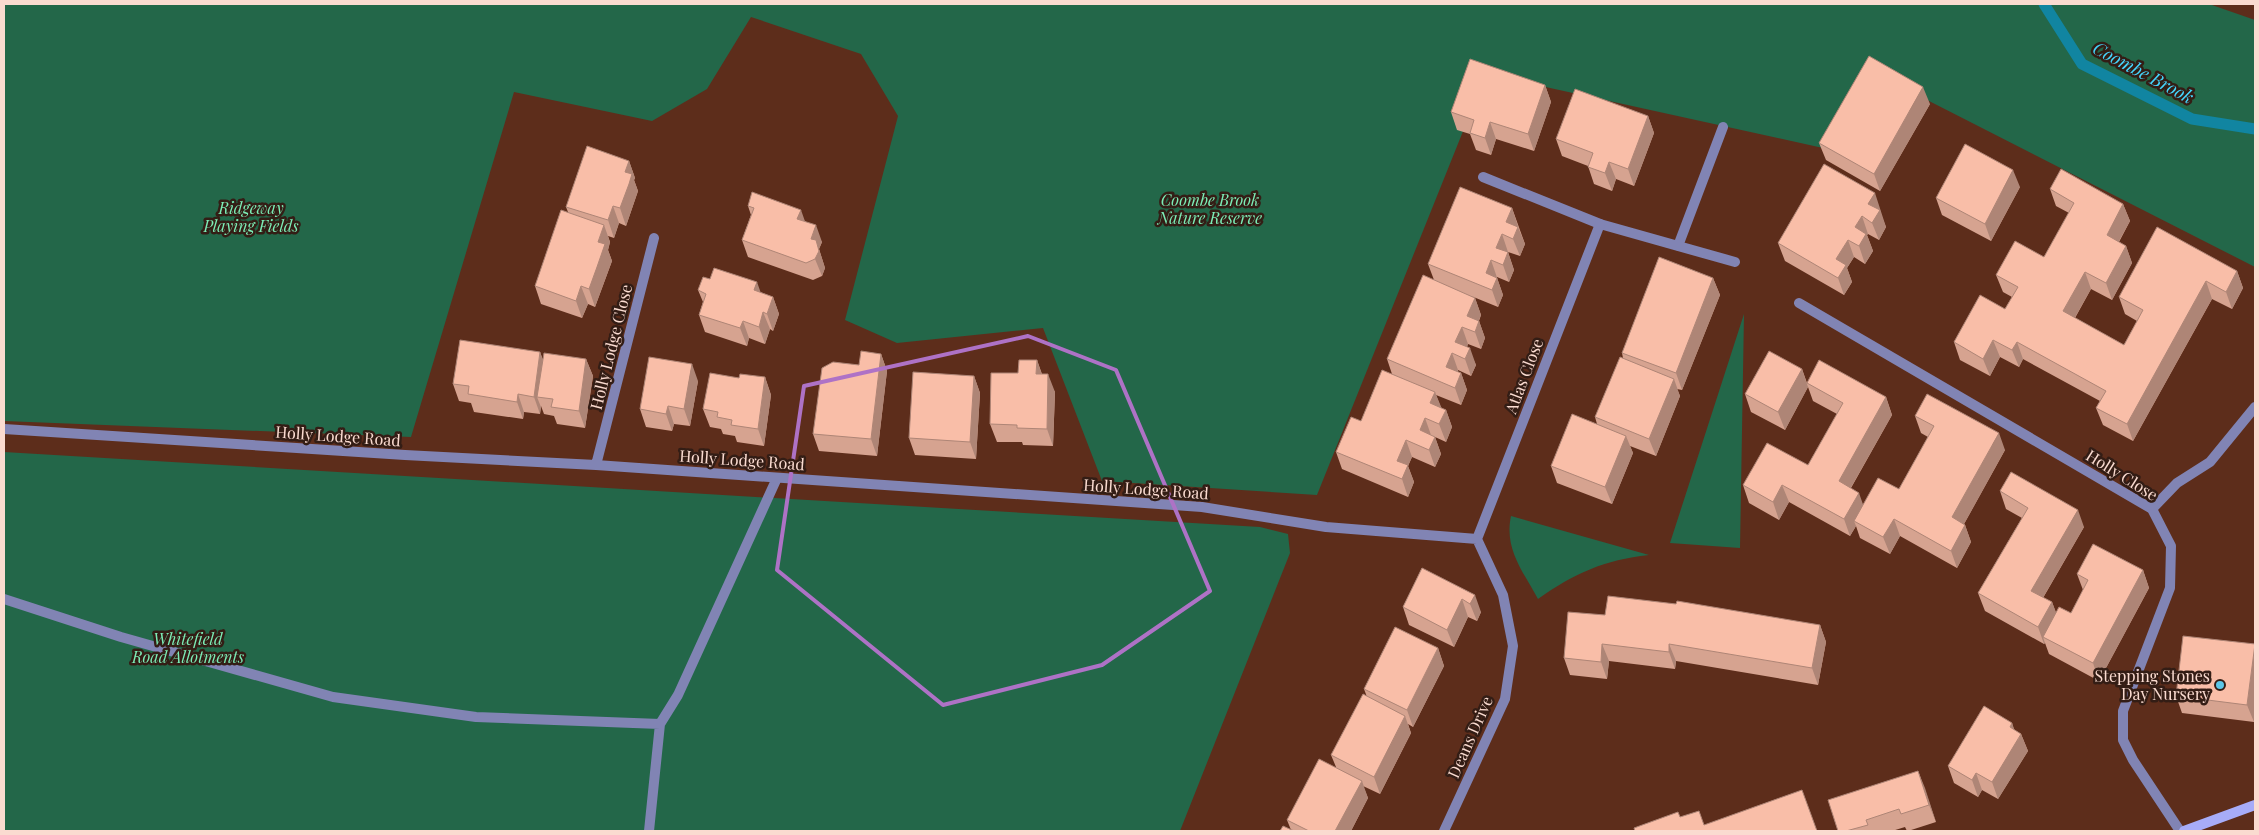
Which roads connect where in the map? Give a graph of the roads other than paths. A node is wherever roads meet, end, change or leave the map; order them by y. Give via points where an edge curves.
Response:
1 (1723, 127) dead end
2 (1483, 177) dead end
3 (1600, 224) junction
4 (654, 238) dead end
5 (1678, 246) junction
6 (1735, 262) dead end
7 (1799, 304) dead end
8 (2255, 407) edge
9 (4, 429) edge
10 (596, 465) junction
11 (777, 478) junction
12 (2152, 509) junction
13 (1477, 539) junction
14 (4, 599) edge
15 (660, 724) junction
16 (2255, 805) edge
17 (649, 831) edge
18 (1444, 831) edge
19 (2187, 831) edge

1 - 5 street
2 - 3 street
3 - 5 street
3 - 13 street, Atlas Close
4 - 10 street, Holly Lodge Close
5 - 6 street
7 - 12 street, Holly Close
8 - 12 street via 2210,462 2177,483
9 - 10 street, Holly Lodge Road
10 - 11 street, Holly Lodge Road
11 - 13 street, Holly Lodge Road via 1202,508 1326,527
11 - 15 street via 678,695
12 - 19 street, Holly Close via 2171,546 2170,588 2123,711 2123,740 2133,760
13 - 18 street, Deans Drive via 1503,595 1513,646 1505,699
14 - 15 street via 122,637 333,697 476,717
15 - 17 street
16 - 19 main road

